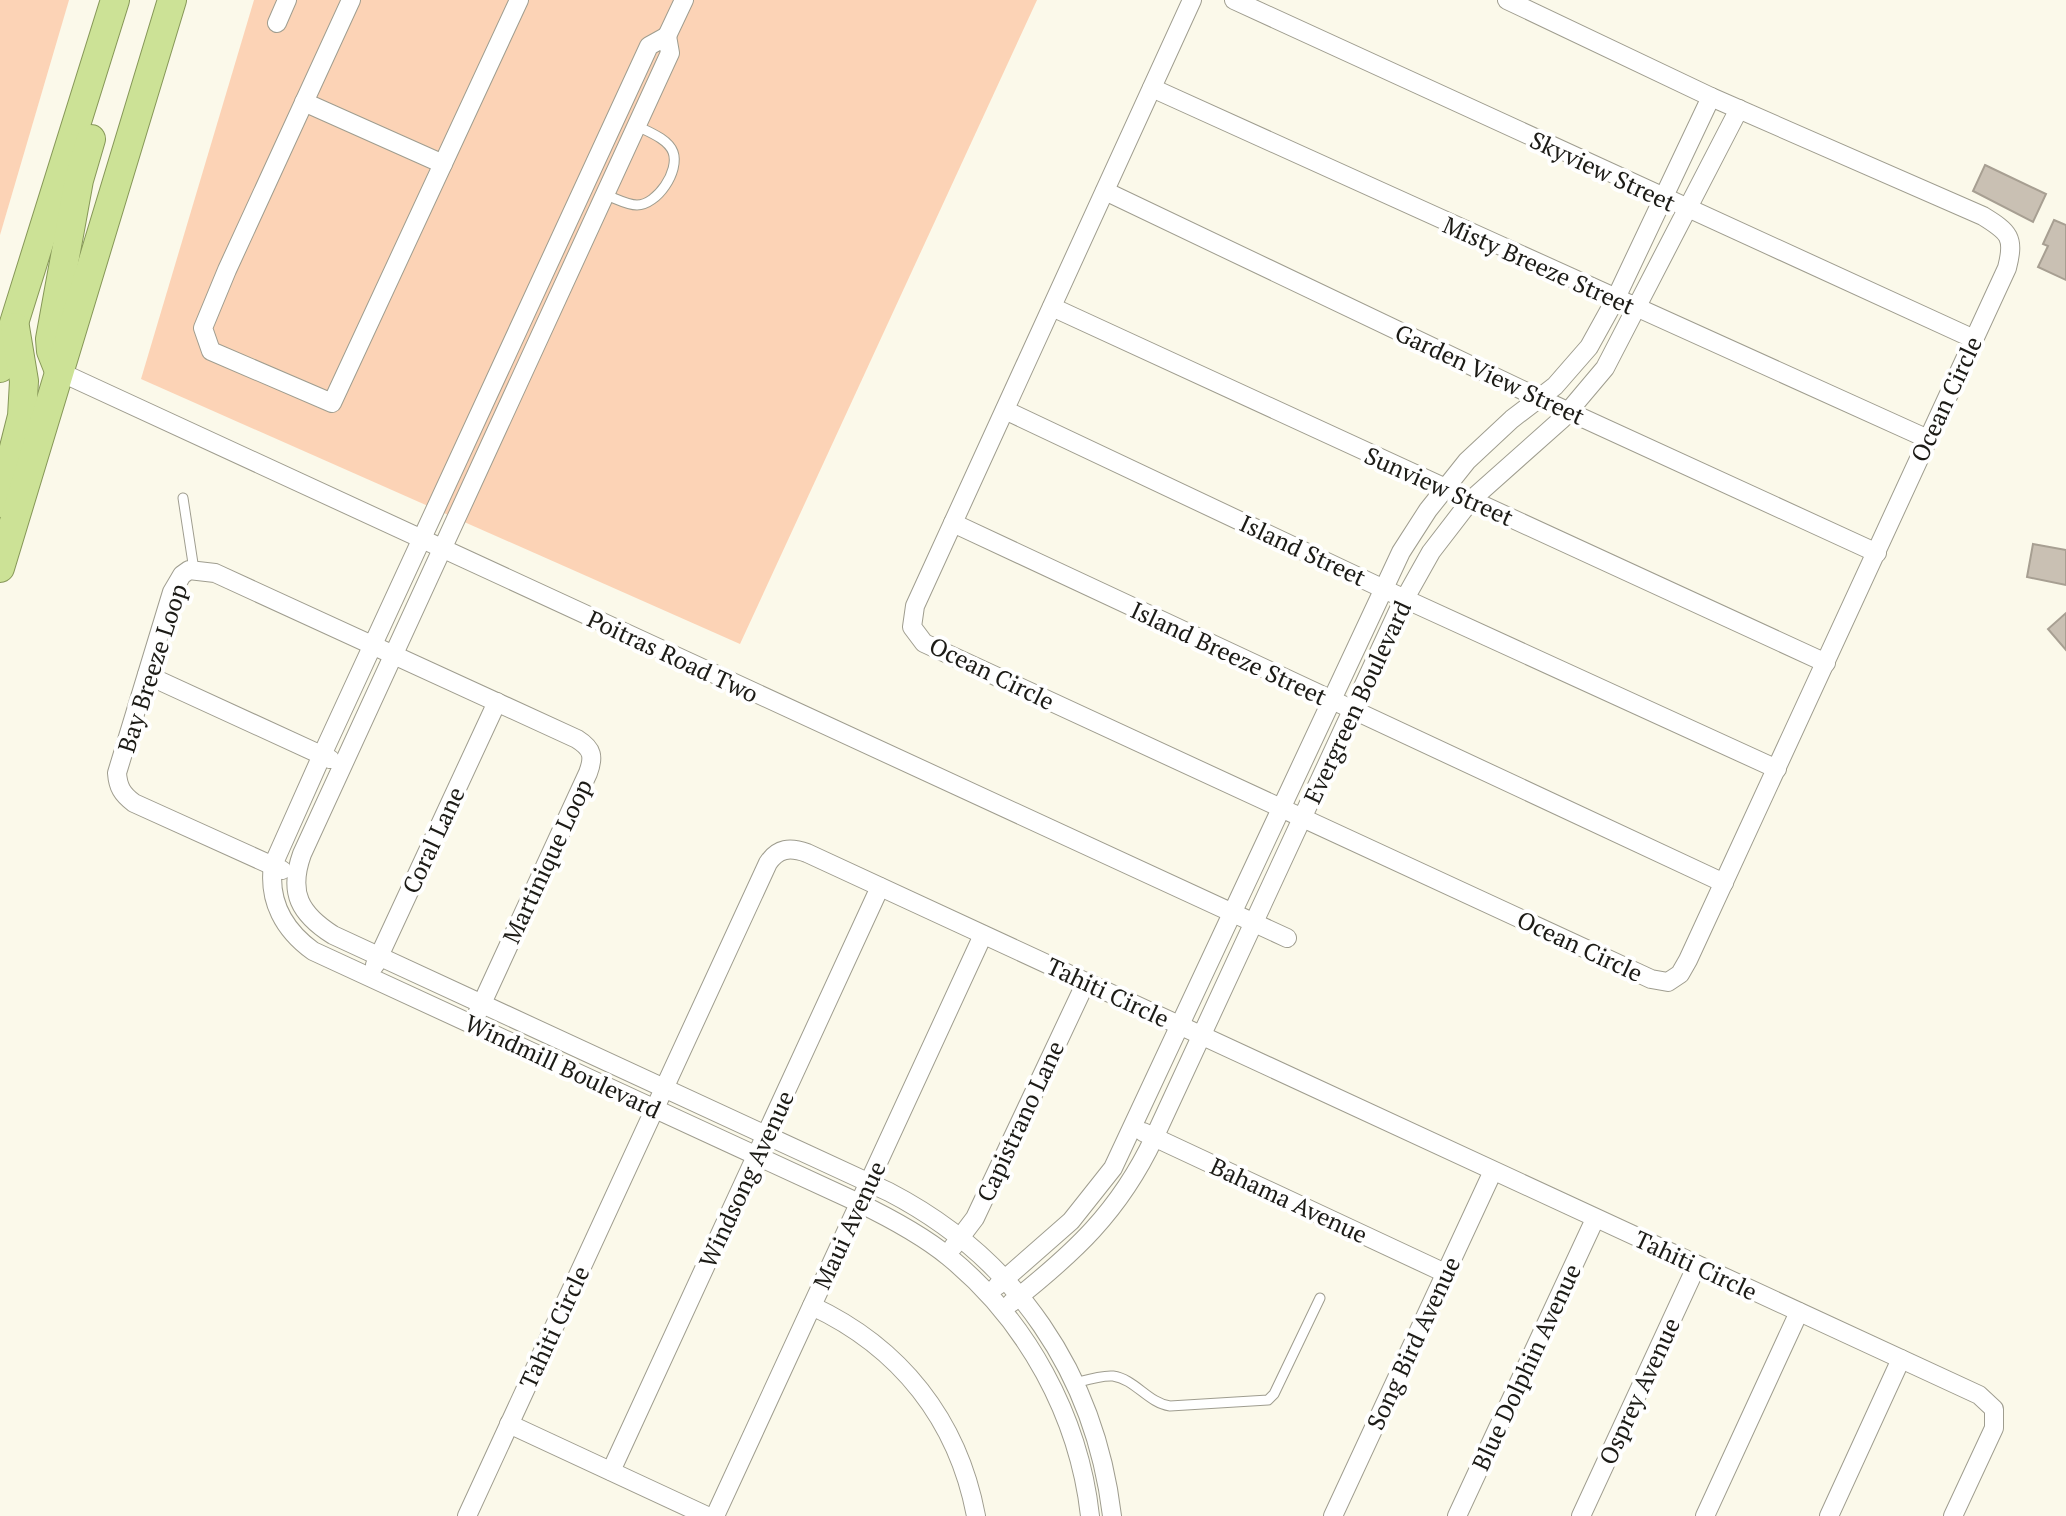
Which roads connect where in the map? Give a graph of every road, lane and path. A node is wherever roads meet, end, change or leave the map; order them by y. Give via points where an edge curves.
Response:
1 (115, 0) edge
2 (133, 0) edge
3 (172, 0) edge
4 (287, 0) edge
5 (351, 0) edge
6 (519, 0) edge
7 (684, 0) edge
8 (1192, 0) edge
9 (1234, 0) edge
10 (1507, 0) edge
11 (277, 23) dead end
12 (667, 36) junction
13 (1152, 88) junction
14 (1711, 97) junction
15 (304, 102) junction
16 (1739, 109) junction
17 (637, 126) junction
18 (596, 160) junction
19 (443, 164) junction
20 (617, 169) junction
21 (1105, 191) junction
22 (606, 195) junction
23 (1663, 199) junction
24 (1687, 210) junction
25 (1615, 300) junction
26 (1052, 307) junction
27 (1637, 308) junction
28 (7, 320) edge
29 (1974, 339) junction
30 (0, 368) edge
31 (60, 372) junction
32 (1539, 398) junction
33 (1005, 410) junction
34 (1568, 411) junction
35 (1928, 439) junction
36 (1444, 489) junction
37 (183, 498) dead end
38 (1471, 500) junction
39 (0, 503) edge
40 (953, 523) junction
41 (420, 539) junction
42 (442, 549) junction
43 (1877, 553) junction
44 (0, 568) edge
45 (194, 570) junction
46 (1384, 588) junction
47 (1405, 599) junction
48 (372, 645) junction
49 (393, 655) junction
50 (1826, 663) junction
51 (147, 675) junction
52 (1330, 701) junction
53 (497, 702) junction
54 (1351, 711) junction
55 (322, 755) junction
56 (343, 765) junction
57 (1777, 769) junction
58 (1281, 806) junction
59 (1302, 818) junction
60 (273, 865) junction
61 (296, 876) junction
62 (1724, 883) junction
63 (880, 887) junction
64 (1232, 913) junction
65 (1254, 923) junction
66 (983, 935) junction
67 (1287, 938) dead end
68 (379, 957) junction
69 (370, 977) junction
70 (1086, 982) junction
71 (481, 1004) junction
72 (472, 1024) junction
73 (1181, 1026) junction
74 (1202, 1036) junction
75 (664, 1088) junction
76 (655, 1108) junction
77 (1133, 1128) junction
78 (766, 1135) junction
79 (1154, 1138) junction
80 (757, 1155) junction
81 (1493, 1171) junction
82 (869, 1183) junction
83 (859, 1203) junction
84 (1595, 1219) junction
85 (961, 1238) junction
86 (947, 1255) junction
87 (1697, 1265) junction
88 (1445, 1273) junction
89 (1006, 1279) junction
90 (988, 1294) junction
91 (1020, 1296) junction
92 (1320, 1298) dead end
93 (812, 1306) junction
94 (1002, 1310) junction
95 (1799, 1312) junction
96 (1901, 1359) junction
97 (1075, 1383) junction
98 (509, 1424) junction
99 (611, 1471) junction
100 (467, 1516) edge
101 (707, 1516) edge
102 (715, 1516) edge
103 (976, 1516) edge
104 (1090, 1516) edge
105 (1112, 1516) edge
106 (1333, 1516) edge
107 (1457, 1516) edge
108 (1581, 1516) edge
109 (1705, 1516) edge
110 (1829, 1516) edge
111 (1953, 1516) edge

1 - 28 highway
2 - 31 highway via 79,180 50,339
3 - 31 highway
4 - 11 street
5 - 15 street
6 - 19 street
7 - 12 street
8 - 13 street, Ocean Circle
9 - 23 street, Skyview Street
10 - 14 street, Ocean Circle
12 - 17 street via 670,53
12 - 18 street, Windmill Boulevard via 649,46
13 - 21 street, Ocean Circle
13 - 25 street, Misty Breeze Street
14 - 16 street, Ocean Circle
14 - 23 street, Evergreen Boulevard
15 - 19 street
15 - 19 street via 203,328 211,351 332,403
16 - 24 street, Evergreen Boulevard
16 - 29 street, Ocean Circle via 2000,226 2010,237 2012,250
17 - 20 street
17 - 22 lane via 672,151 674,164 664,187 637,205
18 - 20 street
18 - 41 street, Windmill Boulevard
20 - 22 street
21 - 26 street, Ocean Circle
21 - 32 street, Garden View Street
22 - 42 street
23 - 24 street, Skyview Street
23 - 25 street, Evergreen Boulevard
24 - 27 street, Evergreen Boulevard
24 - 29 street, Skyview Street
25 - 27 street, Misty Breeze Street
25 - 32 street, Evergreen Boulevard via 1589,347
26 - 33 street, Ocean Circle
26 - 36 street, Sunview Street
27 - 34 street, Evergreen Boulevard via 1605,368
27 - 35 street, Misty Breeze Street
28 - 30 highway
28 - 39 highway via 24,381 22,416
29 - 35 street, Ocean Circle
31 - 41 street, Poitras Road Two
31 - 44 highway
32 - 34 street, Garden View Street
32 - 36 street, Evergreen Boulevard via 1467,461
33 - 40 street, Ocean Circle
33 - 46 street, Island Street
34 - 38 street, Evergreen Boulevard
34 - 43 street, Garden View Street
35 - 43 street, Ocean Circle
36 - 38 street, Sunview Street
36 - 46 street, Evergreen Boulevard via 1401,552
37 - 45 lane
38 - 47 street, Evergreen Boulevard via 1431,552
38 - 50 street, Sunview Street
40 - 52 street, Island Breeze Street
40 - 58 street, Ocean Circle via 915,606 912,627 924,643
41 - 42 street, Poitras Road Two
41 - 48 street, Windmill Boulevard
42 - 49 street
42 - 64 street, Poitras Road Two
43 - 50 street, Ocean Circle
45 - 48 street, Bay Breeze Loop via 215,573
45 - 51 street, Bay Breeze Loop via 182,575 172,592
46 - 47 street, Island Street
46 - 52 street, Evergreen Boulevard
47 - 54 street, Evergreen Boulevard
47 - 57 street, Island Street
48 - 49 street, Bay Breeze Loop
48 - 55 street, Windmill Boulevard
49 - 53 street, Bay Breeze Loop
49 - 56 street
50 - 57 street, Ocean Circle
51 - 55 street
51 - 60 street, Bay Breeze Loop via 117,773 120,790 134,803
52 - 54 street, Island Breeze Street
52 - 58 street, Evergreen Boulevard
53 - 68 street, Coral Lane
53 - 71 street, Martinique Loop via 583,743 592,759
54 - 59 street, Evergreen Boulevard
54 - 62 street, Island Breeze Street
55 - 56 street
55 - 60 street, Windmill Boulevard
56 - 61 street
57 - 62 street, Ocean Circle
58 - 59 street, Ocean Circle
58 - 64 street, Evergreen Boulevard
59 - 62 street, Ocean Circle via 1651,979 1668,982 1680,974
59 - 65 street, Evergreen Boulevard
60 - 61 street
60 - 69 street, Windmill Boulevard via 276,904 290,930 313,951
61 - 68 street, Windmill Boulevard via 298,897 309,917
63 - 66 street, Tahiti Circle
63 - 75 street, Tahiti Circle via 799,850 785,849 772,857
63 - 78 street, Windsong Avenue
64 - 65 street, Poitras Road Two
64 - 73 street, Evergreen Boulevard
65 - 67 street, Poitras Road Two
65 - 74 street, Evergreen Boulevard
66 - 70 street, Tahiti Circle
66 - 82 street, Maui Avenue
68 - 69 street, Coral Lane
68 - 71 street, Windmill Boulevard
69 - 72 street, Windmill Boulevard
70 - 73 street, Tahiti Circle
70 - 85 street, Capistrano Lane
71 - 72 street, Martinique Loop
71 - 75 street, Windmill Boulevard
72 - 76 street, Windmill Boulevard
73 - 74 street, Tahiti Circle
73 - 77 street, Evergreen Boulevard
74 - 79 street, Evergreen Boulevard
74 - 81 street, Tahiti Circle
75 - 76 street, Tahiti Circle
75 - 78 street, Windmill Boulevard
76 - 80 street, Windmill Boulevard
76 - 98 street, Tahiti Circle
77 - 79 street, Bahama Avenue
77 - 89 street, Evergreen Boulevard via 1084,1208
78 - 80 street, Windsong Avenue
78 - 82 street, Windmill Boulevard
79 - 88 street, Bahama Avenue
79 - 91 street, Evergreen Boulevard via 1107,1216
80 - 83 street, Windmill Boulevard
80 - 99 street, Windsong Avenue
81 - 84 street, Tahiti Circle
81 - 88 street, Song Bird Avenue
82 - 83 street, Maui Avenue
82 - 85 street, Windmill Boulevard
83 - 86 street, Windmill Boulevard
83 - 93 street, Maui Avenue
84 - 87 street, Tahiti Circle
84 - 107 street, Blue Dolphin Avenue
85 - 86 street, Capistrano Lane
85 - 89 street, Windmill Boulevard
86 - 90 street, Windmill Boulevard
87 - 95 street, Tahiti Circle
87 - 108 street, Osprey Avenue
88 - 106 street, Song Bird Avenue
89 - 90 street, Evergreen Boulevard
89 - 91 street, Windmill Boulevard
90 - 94 street, Windmill Boulevard
91 - 94 street, Evergreen Boulevard
91 - 97 street, Windmill Boulevard
92 - 97 lane via 1268,1400 1170,1406 1114,1376
93 - 102 street, Maui Avenue
93 - 103 street via 878,1345 917,1384 956,1447
94 - 104 street, Windmill Boulevard via 1059,1403 1079,1458
95 - 96 street, Tahiti Circle
95 - 109 street
96 - 110 street
96 - 111 street, Tahiti Circle via 1979,1395 1994,1409 1994,1428
97 - 105 street, Windmill Boulevard via 1097,1440
98 - 99 street
98 - 100 street, Tahiti Circle
99 - 101 street

